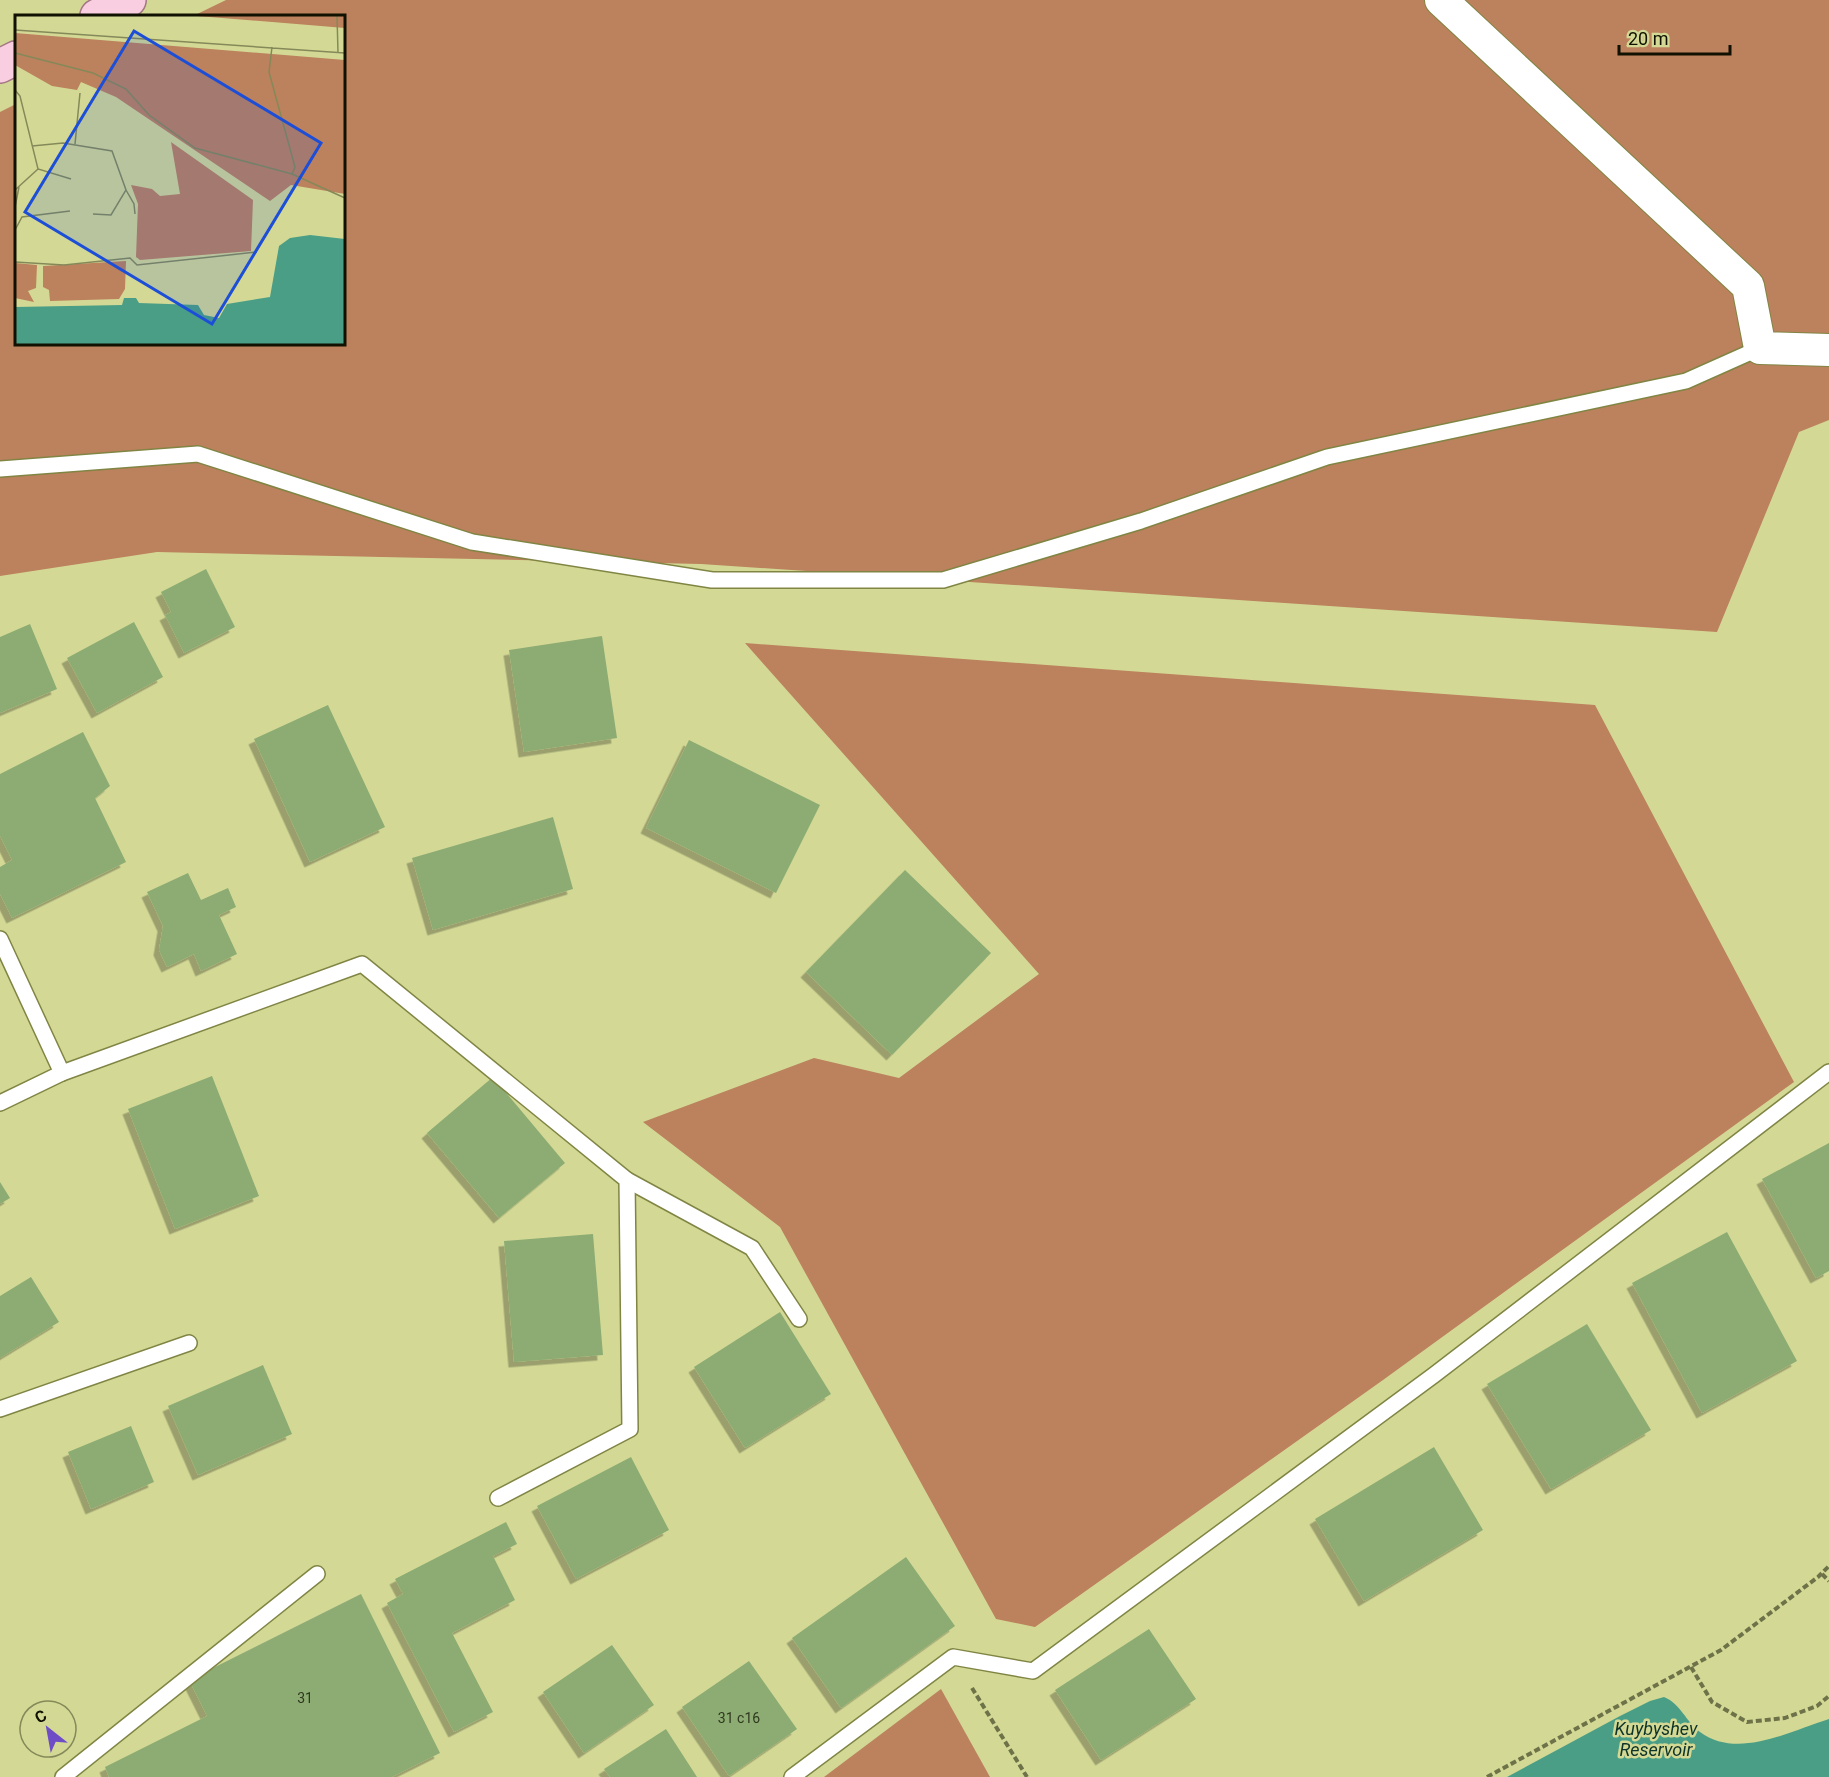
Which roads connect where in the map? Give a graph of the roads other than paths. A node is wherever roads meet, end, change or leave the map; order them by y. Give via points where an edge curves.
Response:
1 (129, 0) edge
2 (1442, 0) edge
3 (99, 15) edge
4 (15, 58) edge
5 (0, 66) edge
6 (1760, 348) junction
7 (1829, 350) edge
8 (0, 469) edge
9 (0, 939) edge
10 (1829, 1072) edge
11 (62, 1073) junction
12 (0, 1103) edge
13 (627, 1180) junction
14 (799, 1319) dead end
15 (189, 1343) dead end
16 (0, 1409) edge
17 (498, 1498) dead end
18 (318, 1574) dead end
19 (63, 1777) edge
20 (792, 1777) edge

1 - 3 main road
2 - 6 street via 1748,286
4 - 5 main road
6 - 7 street
6 - 8 lane via 1686,381 1327,457 1141,521 943,580 712,580 472,542 198,454
9 - 11 lane
10 - 20 lane via 1434,1375 1033,1671 952,1657
11 - 12 lane
11 - 13 lane via 362,964
13 - 14 lane via 752,1248
13 - 17 lane via 630,1429
15 - 16 lane
18 - 19 lane

